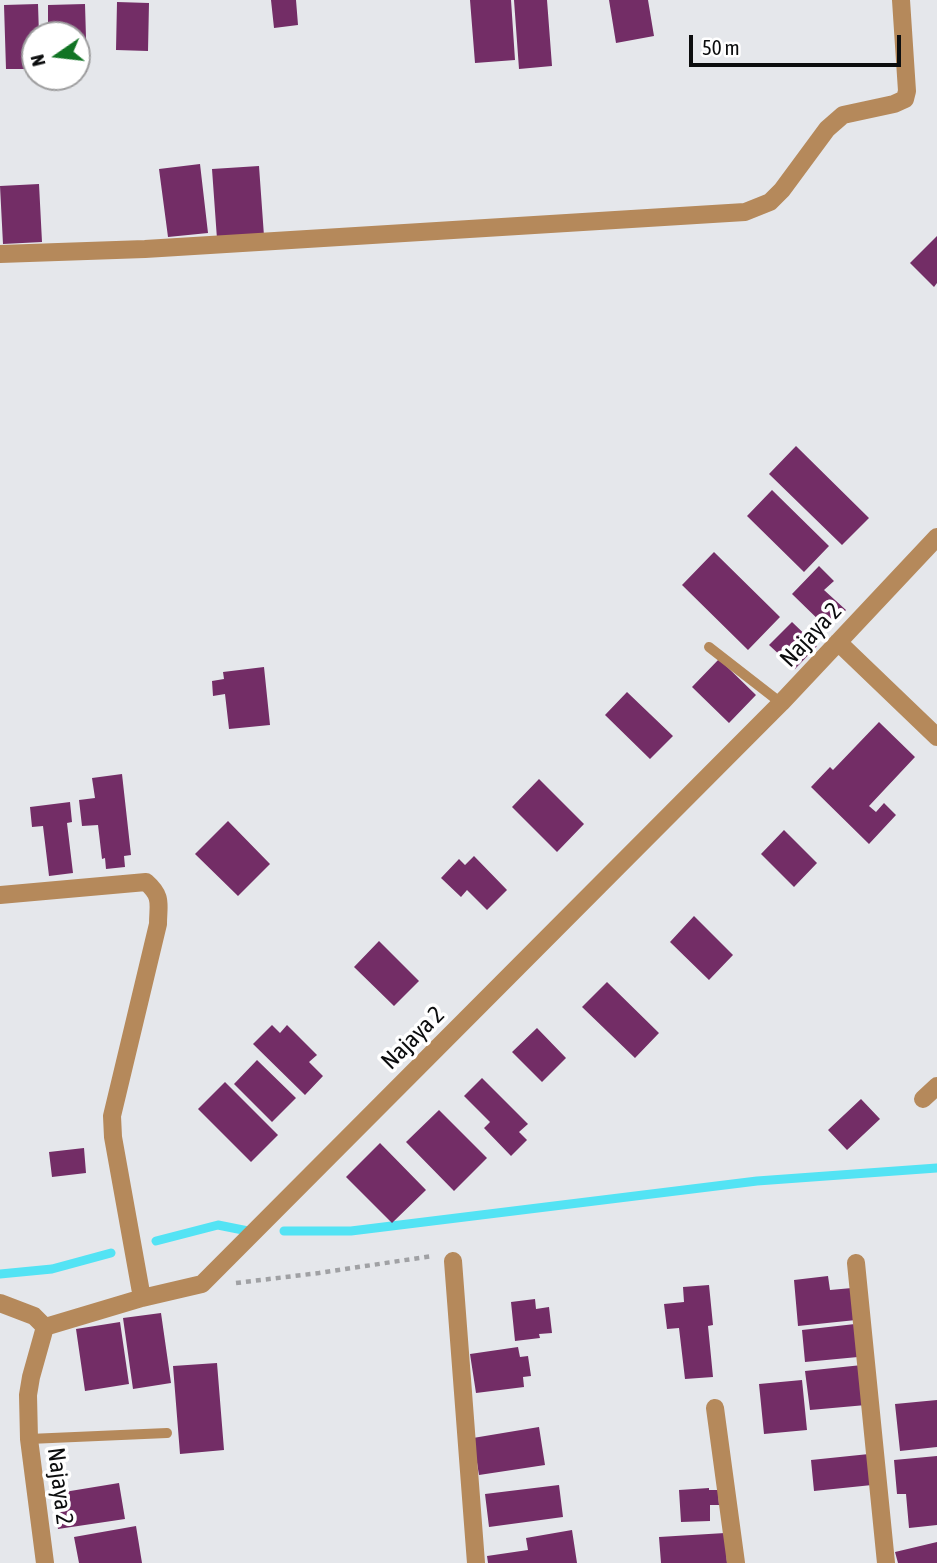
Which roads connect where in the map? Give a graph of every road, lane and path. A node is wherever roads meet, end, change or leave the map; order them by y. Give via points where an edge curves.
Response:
1 (901, 0) edge
2 (0, 254) edge
3 (937, 537) edge
4 (838, 642) junction
5 (709, 647) dead end
6 (781, 703) junction
7 (937, 737) edge
8 (0, 895) edge
9 (937, 1086) edge
10 (923, 1099) dead end
11 (453, 1261) joint
12 (856, 1263) dead end
13 (202, 1284) junction
14 (142, 1298) junction
15 (0, 1304) edge
16 (45, 1327) junction
17 (715, 1408) dead end
18 (167, 1433) dead end
19 (29, 1439) junction
20 (45, 1563) edge
21 (476, 1563) edge
22 (736, 1563) edge
23 (886, 1563) edge

1 - 2 street via 905,99 842,115 782,190 770,202 745,212
3 - 4 street, Najaya 2
4 - 6 street, Najaya 2
4 - 7 street
5 - 6 lane
6 - 13 street, Najaya 2
8 - 14 street via 146,882 156,891 158,924 112,1116
9 - 10 street
11 - 13 path via 429,1256 251,1282
11 - 21 street
12 - 23 street
13 - 14 street
14 - 16 street
15 - 16 street via 34,1316
16 - 19 street, Najaya 2 via 28,1395
17 - 22 street
18 - 19 lane
19 - 20 street, Najaya 2

